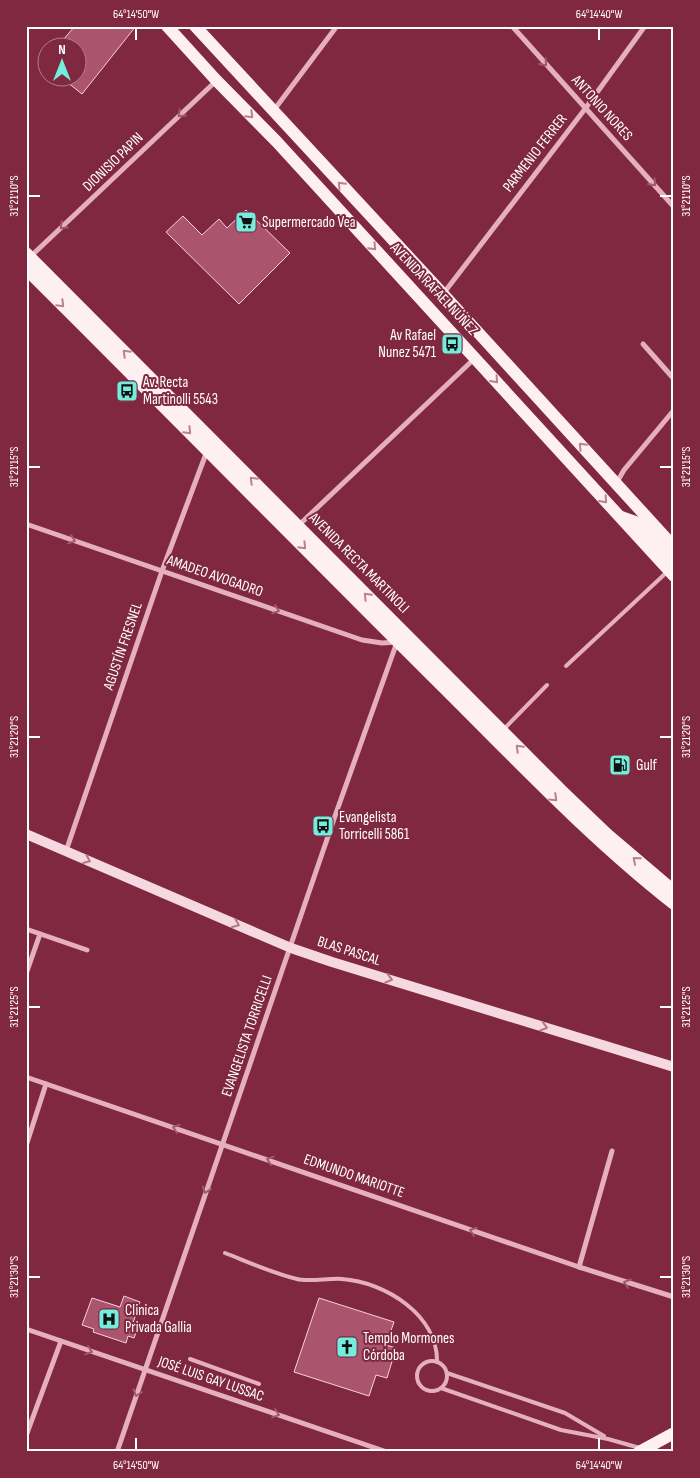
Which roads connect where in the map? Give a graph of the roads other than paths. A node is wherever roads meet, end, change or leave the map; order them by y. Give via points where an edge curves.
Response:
1 (167, 26) edge
2 (195, 26) edge
3 (337, 26) edge
4 (512, 26) edge
5 (645, 26) edge
6 (216, 80) junction
7 (585, 109) junction
8 (273, 110) junction
9 (674, 207) edge
10 (27, 260) edge
11 (443, 294) junction
12 (643, 344) dead end
13 (475, 358) junction
14 (674, 379) edge
15 (674, 410) edge
16 (208, 451) junction
17 (616, 483) junction
18 (26, 524) edge
19 (299, 526) junction
20 (674, 547) edge
21 (672, 570) edge
22 (162, 571) junction
23 (402, 630) junction
24 (397, 642) junction
25 (566, 666) dead end
26 (547, 685) dead end
27 (463, 690) junction
28 (502, 731) junction
29 (26, 834) edge
30 (66, 852) junction
31 (674, 891) edge
32 (674, 904) edge
33 (27, 931) edge
34 (40, 934) junction
35 (291, 948) junction
36 (87, 950) dead end
37 (27, 972) edge
38 (674, 1067) edge
39 (26, 1077) edge
40 (46, 1084) junction
41 (222, 1144) junction
42 (26, 1146) edge
43 (612, 1151) dead end
44 (225, 1253) dead end
45 (580, 1268) junction
46 (674, 1297) edge
47 (26, 1329) edge
48 (61, 1341) junction
49 (190, 1359) dead end
50 (437, 1362) junction
51 (144, 1370) junction
52 (447, 1373) junction
53 (258, 1384) dead end
54 (441, 1388) junction
55 (674, 1433) edge
56 (26, 1436) edge
57 (608, 1439) junction
58 (641, 1450) edge
59 (117, 1452) edge
60 (387, 1452) edge

1 - 6 main road, AVENIDA RAFAEL NÚÑEZ
2 - 8 main road, AVENIDA RAFAEL NÚÑEZ
3 - 8 street
4 -> 7 street, ANTONIO NORES
5 - 7 street, PARMENIO FERRER
6 -> 10 street, DIONISIO PAPIN
6 -> 13 main road, AVENIDA RAFAEL NÚÑEZ
7 -> 9 street, ANTONIO NORES
7 - 11 street, PARMENIO FERRER
11 -> 8 main road, AVENIDA RAFAEL NÚÑEZ
10 -> 16 main road, AVENIDA RECTA MARTINOLI
19 -> 10 main road, AVENIDA RECTA MARTINOLI
17 -> 11 main road, AVENIDA RAFAEL NÚÑEZ
12 - 14 street
13 - 19 street
13 -> 21 main road, AVENIDA RAFAEL NÚÑEZ
15 - 17 street
16 - 22 street, AGUSTÍN FRESNEL
16 -> 24 main road, AVENIDA RECTA MARTINOLI
17 - 20 main road, AVENIDA RAFAEL NÚÑEZ
18 -> 22 street, AMADEO AVOGADRO
23 -> 19 main road, AVENIDA RECTA MARTINOLI
21 - 25 lane
22 -> 24 street, AMADEO AVOGADRO via 362,640
22 - 30 street, AGUSTÍN FRESNEL
23 - 24 street, EVANGELISTA TORRICELLI
23 - 27 main road, AVENIDA RECTA MARTINOLI
24 - 27 main road via 406,642 449,685
24 -> 32 main road, AVENIDA RECTA MARTINOLI via 594,836
24 - 35 street, EVANGELISTA TORRICELLI
26 - 28 lane
27 - 28 main road, AVENIDA RECTA MARTINOLI
31 -> 28 main road, AVENIDA RECTA MARTINOLI via 607,834
29 - 30 main road, BLAS PASCAL
30 -> 35 main road, BLAS PASCAL
33 - 34 street
34 - 36 street
34 - 37 street
35 -> 38 main road, BLAS PASCAL
35 - 41 street, EVANGELISTA TORRICELLI
39 - 40 street, EDMUNDO MARIOTTE
41 -> 40 street, EDMUNDO MARIOTTE
40 - 42 street
45 -> 41 street, EDMUNDO MARIOTTE
41 -> 51 street, EVANGELISTA TORRICELLI
43 - 45 street
44 - 50 lane via 298,1280 358,1281 394,1296 413,1310 432,1335
46 -> 45 street, EDMUNDO MARIOTTE
47 - 48 street, JOSÉ LUIS GAY LUSSAC
48 -> 51 street, JOSÉ LUIS GAY LUSSAC
48 - 56 street
49 - 53 lane
50 - 52 lane
50 - 54 lane via 421,1366 417,1379 428,1391
51 -> 59 street, EVANGELISTA TORRICELLI
51 -> 60 street, JOSÉ LUIS GAY LUSSAC
52 - 54 lane
52 - 57 lane via 565,1413
54 - 57 lane via 561,1430
55 - 58 main road
57 - 58 lane

